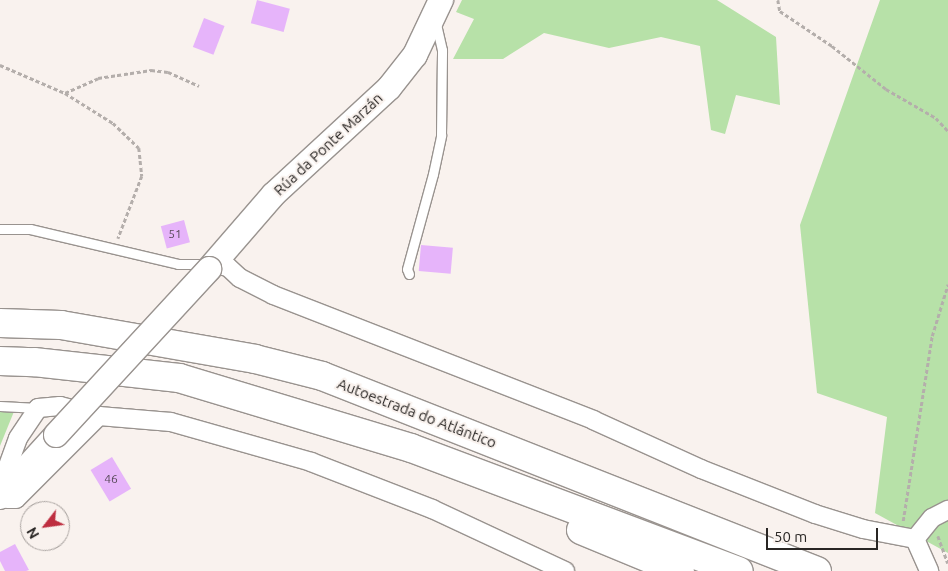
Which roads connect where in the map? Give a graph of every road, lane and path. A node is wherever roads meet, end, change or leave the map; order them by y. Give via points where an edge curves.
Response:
1 (778, 0) edge
2 (438, 9) edge
3 (0, 65) edge
4 (199, 86) dead end
5 (65, 93) junction
6 (948, 131) edge
7 (0, 228) edge
8 (115, 250) junction
9 (211, 267) junction
10 (409, 274) dead end
11 (948, 284) edge
12 (0, 323) edge
13 (0, 361) edge
14 (0, 406) edge
15 (38, 408) junction
16 (99, 416) junction
17 (411, 448) junction
18 (1, 496) edge
19 (940, 514) edge
20 (908, 537) junction
21 (948, 563) edge
22 (565, 571) edge
23 (680, 571) edge
24 (739, 571) edge
25 (817, 571) edge
26 (929, 571) edge

1 - 6 path via 780,11 832,46 886,89 936,118
2 - 9 street, Rúa da Ponte Marzán via 415,55 389,88 273,195
2 - 10 lane, Rúa da Ponte Marzán via 442,50 440,135 433,174 407,269
3 - 5 path
4 - 5 path via 168,72 151,70 98,78
5 - 8 path via 113,123 139,148 142,176
7 - 8 lane via 30,229
8 - 9 lane via 178,264
9 - 18 street, Rúa da Ponte Marzán, bridge
9 - 20 street via 228,267 240,278 273,295 593,420 701,469 815,514 863,529
11 - 20 path via 932,336
12 - 25 highway, Autoestrada do Atlántico via 61,325 255,359 322,376
13 - 17 highway via 179,378
14 - 15 lane
15 - 16 street via 60,406
15 - 18 street via 18,438
16 - 18 street via 16,499
16 - 22 street via 171,422 311,462 432,509
17 - 23 highway via 468,483
17 - 24 highway
19 - 20 street
19 - 21 path
20 - 26 street

